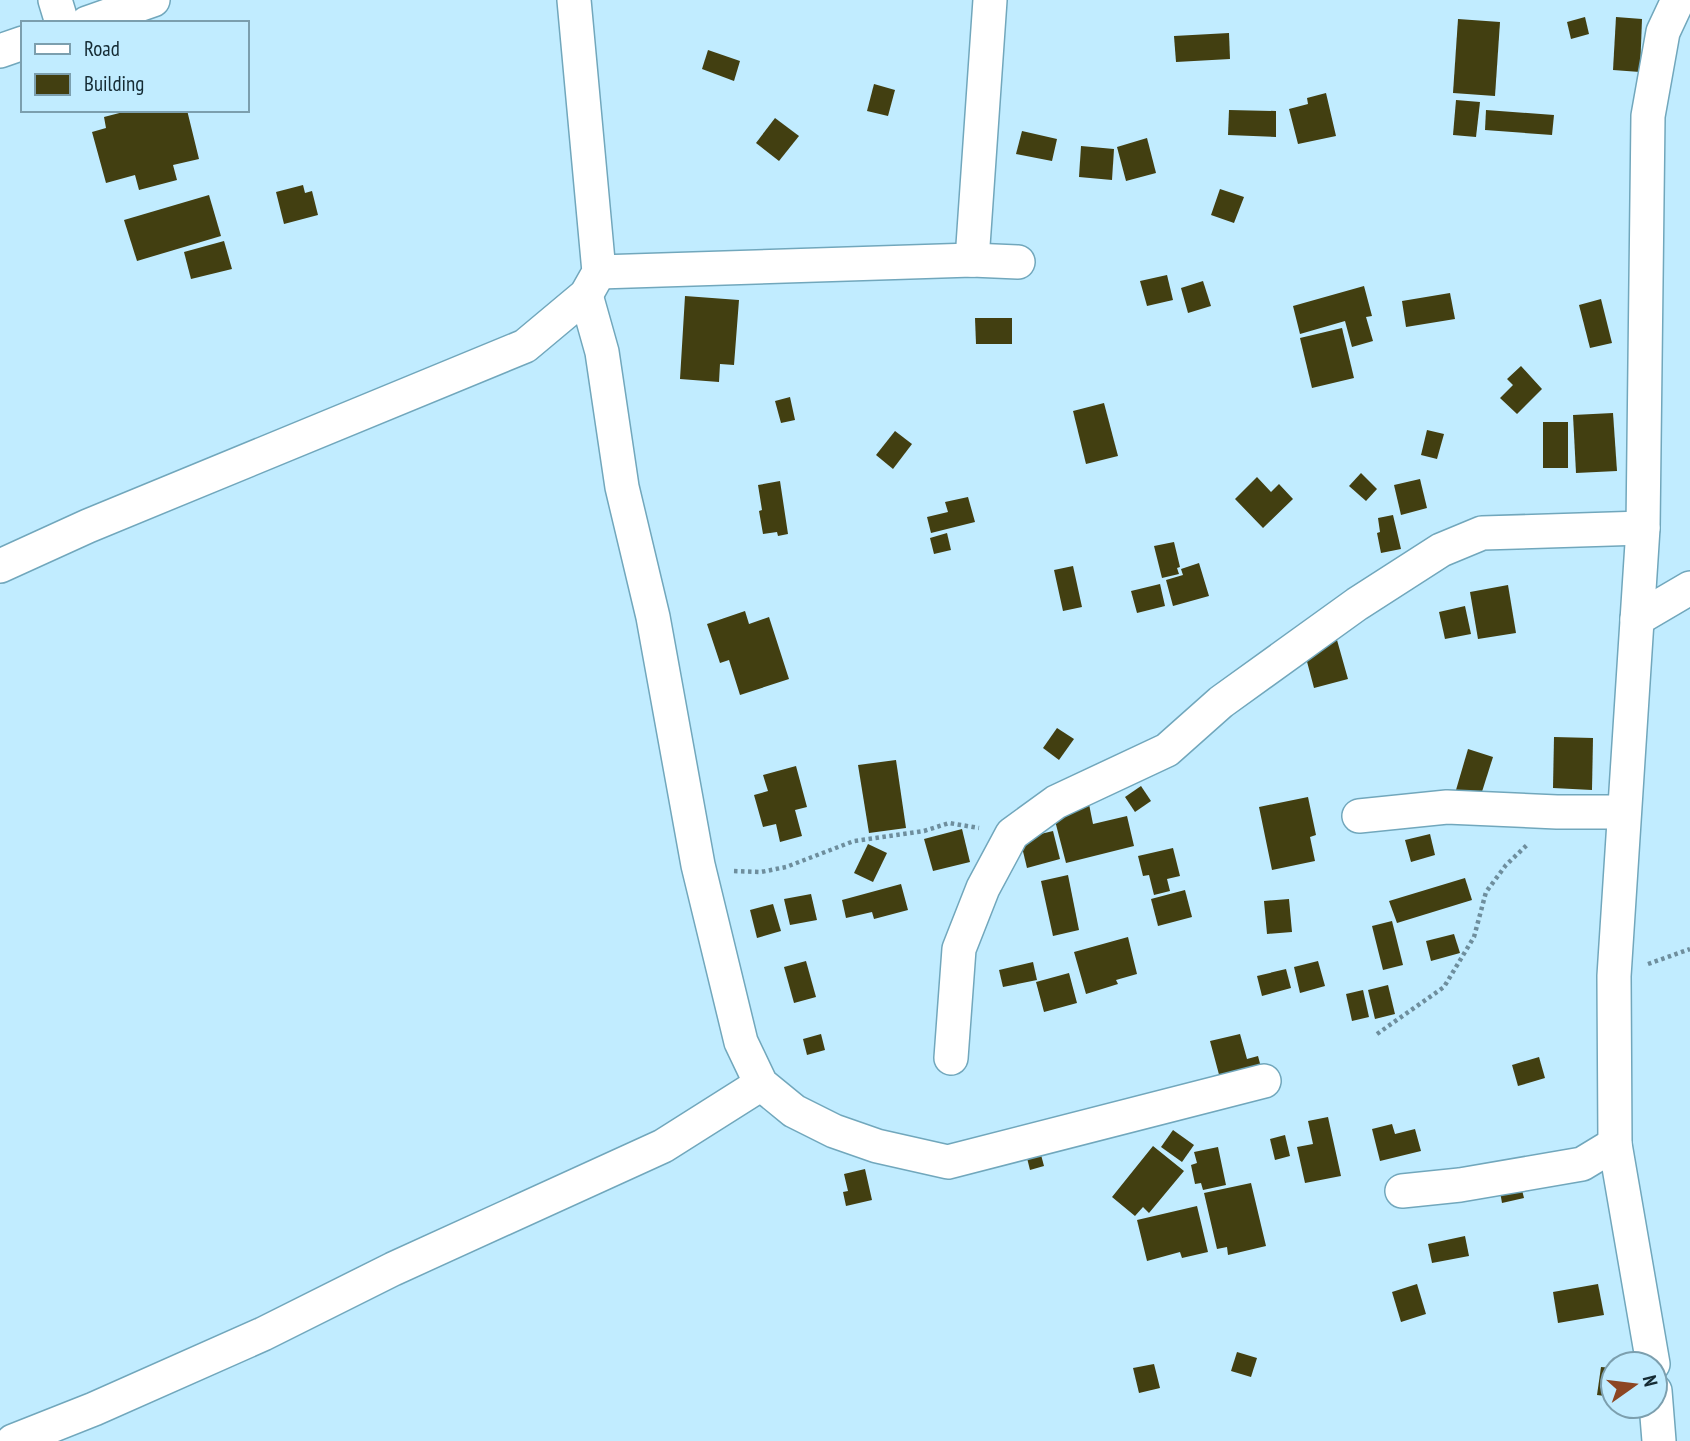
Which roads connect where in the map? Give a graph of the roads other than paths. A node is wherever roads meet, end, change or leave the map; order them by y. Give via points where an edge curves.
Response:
1 (55, 0) edge
2 (153, 0) edge
3 (573, 0) edge
4 (990, 0) edge
5 (1678, 0) edge
6 (61, 21) edge
7 (92, 21) edge
8 (21, 44) edge
9 (0, 51) edge
10 (972, 260) junction
11 (1018, 262) dead end
12 (593, 283) junction
13 (1643, 528) junction
14 (0, 566) edge
15 (1690, 588) edge
16 (1637, 619) junction
17 (1623, 811) junction
18 (1359, 816) dead end
19 (951, 1058) dead end
20 (1264, 1081) dead end
21 (761, 1084) junction
22 (1615, 1144) junction
23 (1402, 1191) dead end
24 (1651, 1350) edge
25 (1657, 1420) edge
26 (13, 1441) edge
27 (1659, 1441) edge

1 - 6 street
2 - 7 street
3 - 12 street
4 - 10 street
5 - 13 street via 1664,32 1648,116
8 - 9 street
10 - 11 street
10 - 12 street
12 - 14 street via 525,346
12 - 21 street via 622,487 653,617 698,865 741,1042
13 - 16 street
13 - 19 street via 1482,533 1441,550 1232,693 1167,750 1056,802 1012,834 983,888 959,948
15 - 16 street
16 - 17 street
17 - 18 street via 1447,807
17 - 22 street via 1614,976
20 - 21 street via 948,1162 834,1131 794,1111
21 - 26 street via 663,1146 393,1269 263,1334
22 - 23 street via 1582,1164
22 - 24 street
25 - 27 street

